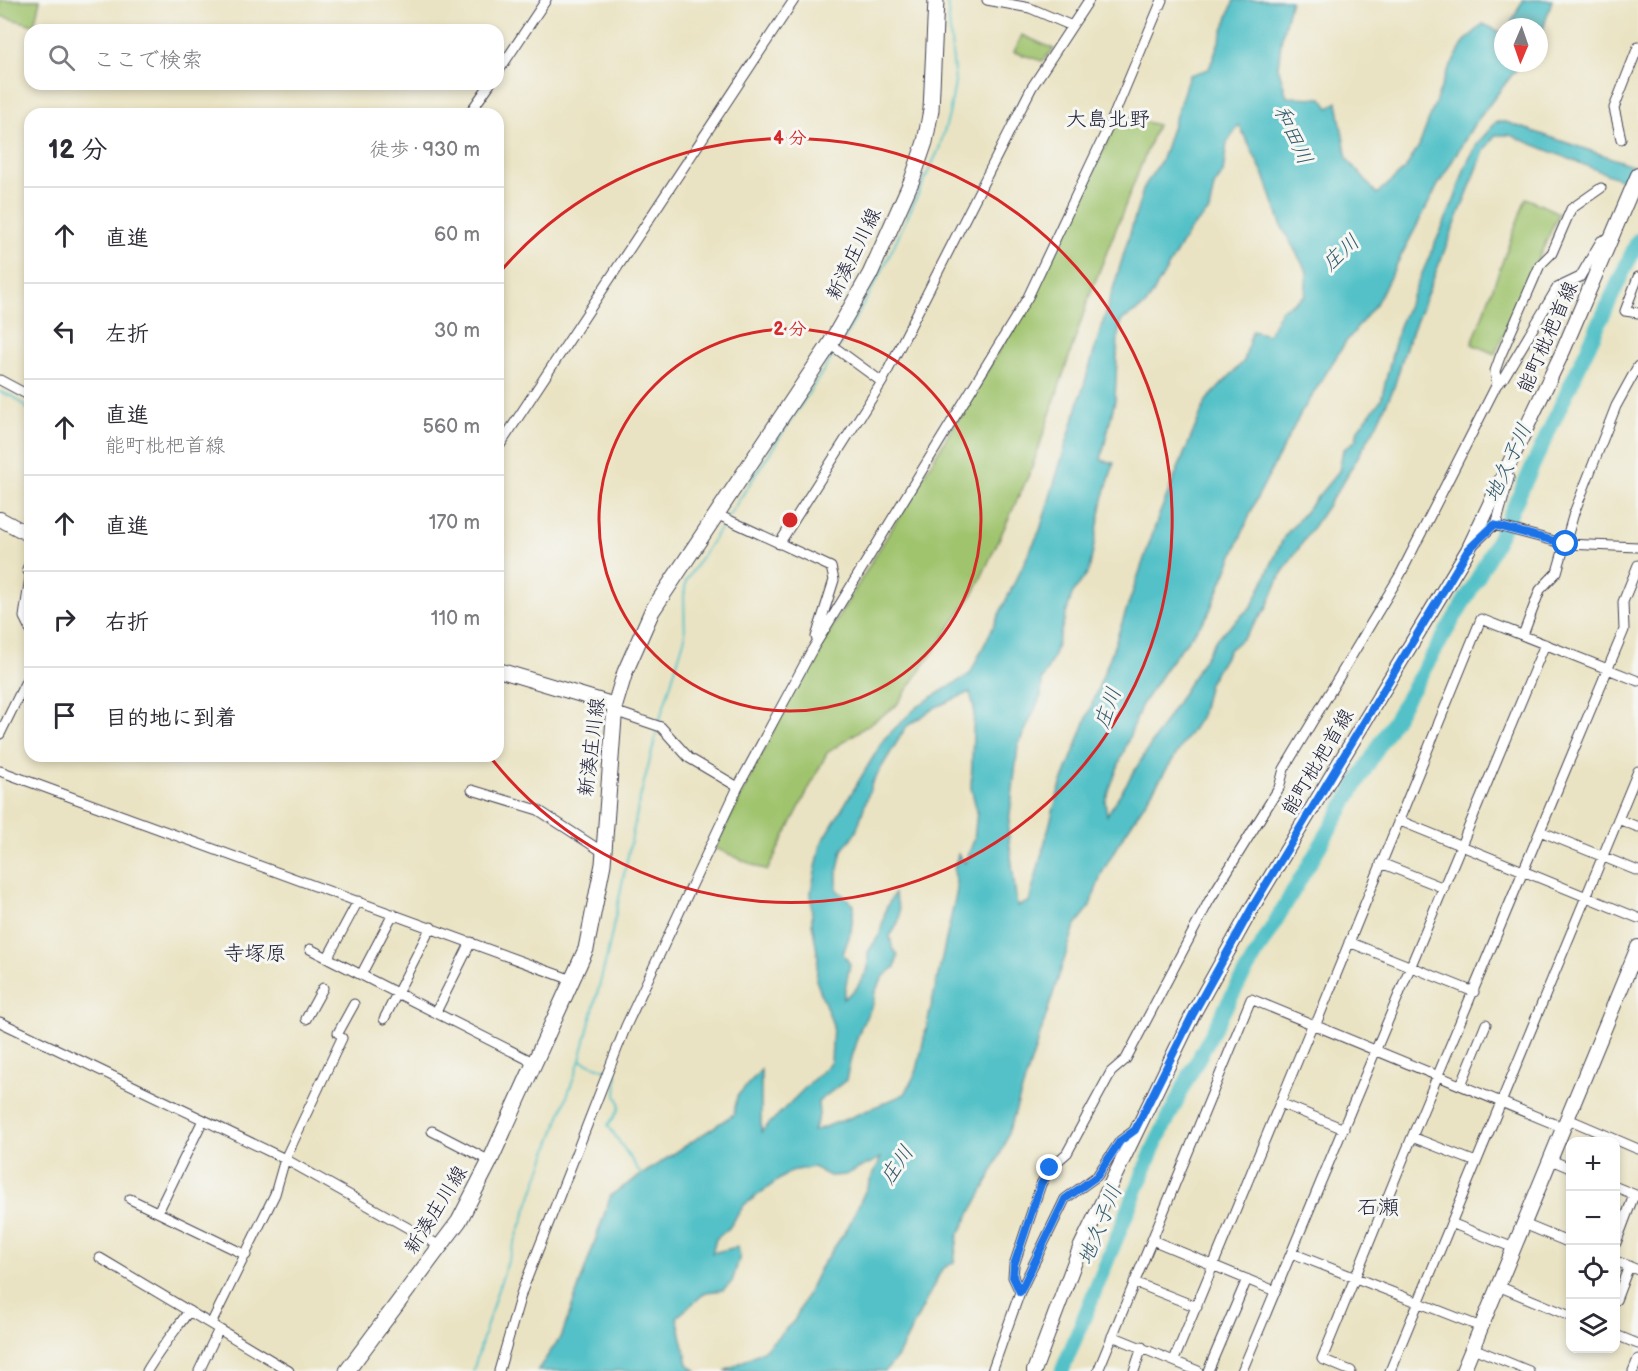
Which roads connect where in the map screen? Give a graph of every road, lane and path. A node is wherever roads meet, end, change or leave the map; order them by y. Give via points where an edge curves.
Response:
1 (546, 0) edge
2 (794, 0) edge
3 (936, 0) edge
4 (987, 0) edge
5 (1089, 0) edge
6 (1162, 0) edge
7 (1017, 3) edge
8 (1072, 26) junction
9 (1638, 47) edge
10 (504, 63) edge
11 (486, 90) edge
12 (473, 108) edge
13 (1621, 139) dead end
14 (1638, 175) edge
15 (1601, 188) dead end
16 (1614, 236) junction
17 (1638, 277) edge
18 (1638, 313) edge
19 (830, 344) junction
20 (1638, 366) edge
21 (0, 380) edge
22 (882, 382) junction
23 (1497, 384) junction
24 (24, 393) edge
25 (504, 439) edge
26 (1506, 473) junction
27 (716, 514) junction
28 (0, 519) edge
29 (1496, 525) junction
30 (24, 532) edge
31 (779, 544) junction
32 (1566, 544) junction
33 (1638, 547) edge
34 (1468, 550) junction
35 (1638, 565) edge
36 (1523, 635) junction
37 (1545, 644) junction
38 (812, 650) junction
39 (1608, 669) junction
40 (504, 672) edge
41 (1638, 681) edge
42 (24, 685) edge
43 (615, 705) junction
44 (1, 728) edge
45 (0, 771) edge
46 (1638, 771) edge
47 (738, 787) junction
48 (472, 790) dead end
49 (1618, 819) junction
50 (1398, 820) junction
51 (1638, 827) edge
52 (1540, 831) junction
53 (1461, 846) junction
54 (603, 852) junction
55 (1602, 856) junction
56 (1381, 863) junction
57 (1638, 871) edge
58 (1523, 872) junction
59 (1444, 888) junction
60 (1585, 897) junction
61 (358, 901) junction
62 (393, 914) junction
63 (1638, 918) edge
64 (431, 927) junction
65 (471, 942) junction
66 (1349, 942) junction
67 (1638, 947) edge
68 (310, 949) dead end
69 (328, 957) junction
70 (1411, 968) junction
71 (361, 975) junction
72 (1632, 976) edge
73 (572, 980) junction
74 (323, 988) dead end
75 (1474, 992) junction
76 (398, 993) junction
77 (354, 1004) dead end
78 (436, 1012) junction
79 (306, 1019) dead end
80 (384, 1019) dead end
81 (0, 1022) edge
82 (1315, 1024) junction
83 (1486, 1024) dead end
84 (1377, 1050) junction
85 (533, 1062) junction
86 (1439, 1076) junction
87 (1461, 1085) junction
88 (1502, 1101) junction
89 (1280, 1103) junction
90 (203, 1120) junction
91 (1566, 1123) junction
92 (1344, 1129) junction
93 (1135, 1130) junction
94 (432, 1131) dead end
95 (1412, 1137) junction
96 (1638, 1149) edge
97 (285, 1159) junction
98 (1551, 1160) junction
99 (490, 1161) junction
100 (1476, 1162) junction
101 (1566, 1166) edge
102 (1620, 1189) edge
103 (1636, 1196) edge
104 (130, 1199) dead end
105 (158, 1212) junction
106 (1451, 1223) junction
107 (1524, 1224) junction
108 (1620, 1234) edge
109 (1152, 1240) junction
110 (1566, 1241) edge
111 (442, 1247) junction
112 (1514, 1248) junction
113 (1292, 1253) junction
114 (246, 1255) junction
115 (100, 1258) dead end
116 (1212, 1265) junction
117 (1633, 1268) edge
118 (1355, 1279) junction
119 (1247, 1280) junction
120 (1134, 1282) junction
121 (1498, 1286) junction
122 (1275, 1291) junction
123 (1020, 1292) junction
124 (1617, 1299) edge
125 (1418, 1303) junction
126 (1197, 1307) junction
127 (189, 1311) junction
128 (1566, 1314) edge
129 (215, 1326) junction
130 (1481, 1327) junction
131 (1112, 1336) junction
132 (1620, 1337) edge
133 (1638, 1344) edge
134 (1142, 1347) junction
135 (1473, 1348) junction
136 (1638, 1359) edge
137 (1174, 1360) junction
138 (1348, 1370) edge
139 (147, 1371) edge
140 (199, 1371) edge
141 (289, 1371) edge
142 (347, 1371) edge
143 (499, 1371) edge
144 (992, 1371) edge
145 (1034, 1371) edge
146 (1098, 1371) edge
147 (1134, 1371) edge
148 (1198, 1371) edge
149 (1208, 1371) edge
150 (1242, 1371) edge
151 (1390, 1371) edge
152 (1463, 1371) edge
153 (1529, 1371) edge
154 (1633, 1371) edge

1 - 10 street
2 - 25 street
3 - 19 main road, 新湊庄川線 via 931,110 919,161 870,274
4 - 7 street
5 - 8 street
6 - 38 street via 1113,117 1028,297
7 - 8 street
8 - 22 street via 1032,87
9 - 13 street via 1614,108
11 - 12 street
14 - 16 main road, 能町枇杷首線
15 - 23 street via 1571,209 1552,253 1540,265 1500,357 1495,371
16 - 23 street via 1601,241 1580,277 1557,288
16 - 26 main road, 能町枇杷首線
17 - 18 street via 1625,311
19 - 22 street
19 - 27 main road, 新湊庄川線
20 - 32 street via 1616,406 1574,513
21 - 24 street
22 - 31 street
23 - 123 street via 1400,575 1284,769 1279,788 1209,901 1126,1059 1111,1072 1067,1154 1050,1168 1041,1184 1014,1265 1013,1277
26 - 29 street via 1509,478
26 - 34 main road, 能町枇杷首線
27 - 31 street
27 - 43 main road, 新湊庄川線 via 652,611 636,643
28 - 30 main road
29 - 32 street
29 - 34 street
31 - 38 street via 831,567 834,580
32 - 33 street
32 - 36 street via 1557,572 1540,590
34 - 93 main road, 能町枇杷首線 via 1253,906
35 - 39 street via 1623,602 1624,630
36 - 37 street
36 - 50 street via 1481,619
37 - 39 street
37 - 53 street
38 - 47 street
39 - 41 street
39 - 52 street
40 - 43 main road
42 - 44 street
43 - 47 street via 620,712 658,726 689,758
43 - 54 main road, 新湊庄川線
45 - 61 street
46 - 49 street
47 - 143 street via 626,1026 522,1291
48 - 54 street via 538,810
49 - 51 street
49 - 55 street
50 - 53 street
50 - 56 street
52 - 55 street
52 - 58 street
53 - 58 street
53 - 59 street
54 - 73 main road, 新湊庄川線 via 586,949
55 - 57 street
55 - 60 street
56 - 59 street
56 - 66 street
58 - 60 street
58 - 75 street
59 - 70 street
60 - 63 street
60 - 88 street
61 - 62 street
61 - 69 street
62 - 64 street
62 - 71 street
64 - 65 street
64 - 76 street
65 - 73 street
65 - 78 street
66 - 70 street
66 - 82 street
67 - 72 main road
68 - 69 street
69 - 71 street
70 - 75 street
70 - 84 street
71 - 76 street
72 - 91 main road
73 - 85 main road, 新湊庄川線
74 - 79 street
75 - 86 street
76 - 78 street
76 - 80 street
77 - 97 street
78 - 85 street
81 - 90 street
82 - 84 street
82 - 89 street
82 - 109 street via 1251,999
83 - 87 street
84 - 86 street
84 - 92 street
85 - 99 main road, 新湊庄川線
86 - 87 street
86 - 95 street
87 - 88 street
88 - 91 street
88 - 100 street
89 - 92 street
89 - 116 street
90 - 97 street
90 - 105 street
91 - 96 street
91 - 98 main road
92 - 113 street
93 - 123 street via 1120,1141 1097,1176 1065,1199
93 - 145 main road, 能町枇杷首線 via 1080,1248
94 - 99 street
95 - 100 street
95 - 118 street
97 - 111 street
97 - 114 street via 275,1194
98 - 101 street
98 - 107 main road
99 - 111 main road, 新湊庄川線
100 - 106 street
102 - 103 street
103 - 108 street
104 - 105 street
105 - 114 street
106 - 112 street
106 - 125 street
107 - 110 street
107 - 112 main road
109 - 116 street
109 - 120 street
111 - 142 main road, 新湊庄川線
112 - 121 main road
113 - 118 street
113 - 122 street
114 - 129 street
115 - 127 street
116 - 119 street
116 - 126 street
117 - 124 street
118 - 125 street
118 - 138 street via 1322,1359
119 - 122 street
119 - 149 street
120 - 126 street
120 - 131 street
121 - 128 street
121 - 130 main road
122 - 150 street
123 - 144 street
125 - 130 street
125 - 151 street
126 - 137 street
127 - 129 street
127 - 139 street
129 - 140 street
129 - 141 street
130 - 135 main road
131 - 134 street
131 - 146 street
132 - 133 street
134 - 137 street
134 - 147 street
135 - 152 main road
135 - 153 street
136 - 154 street
137 - 148 street

